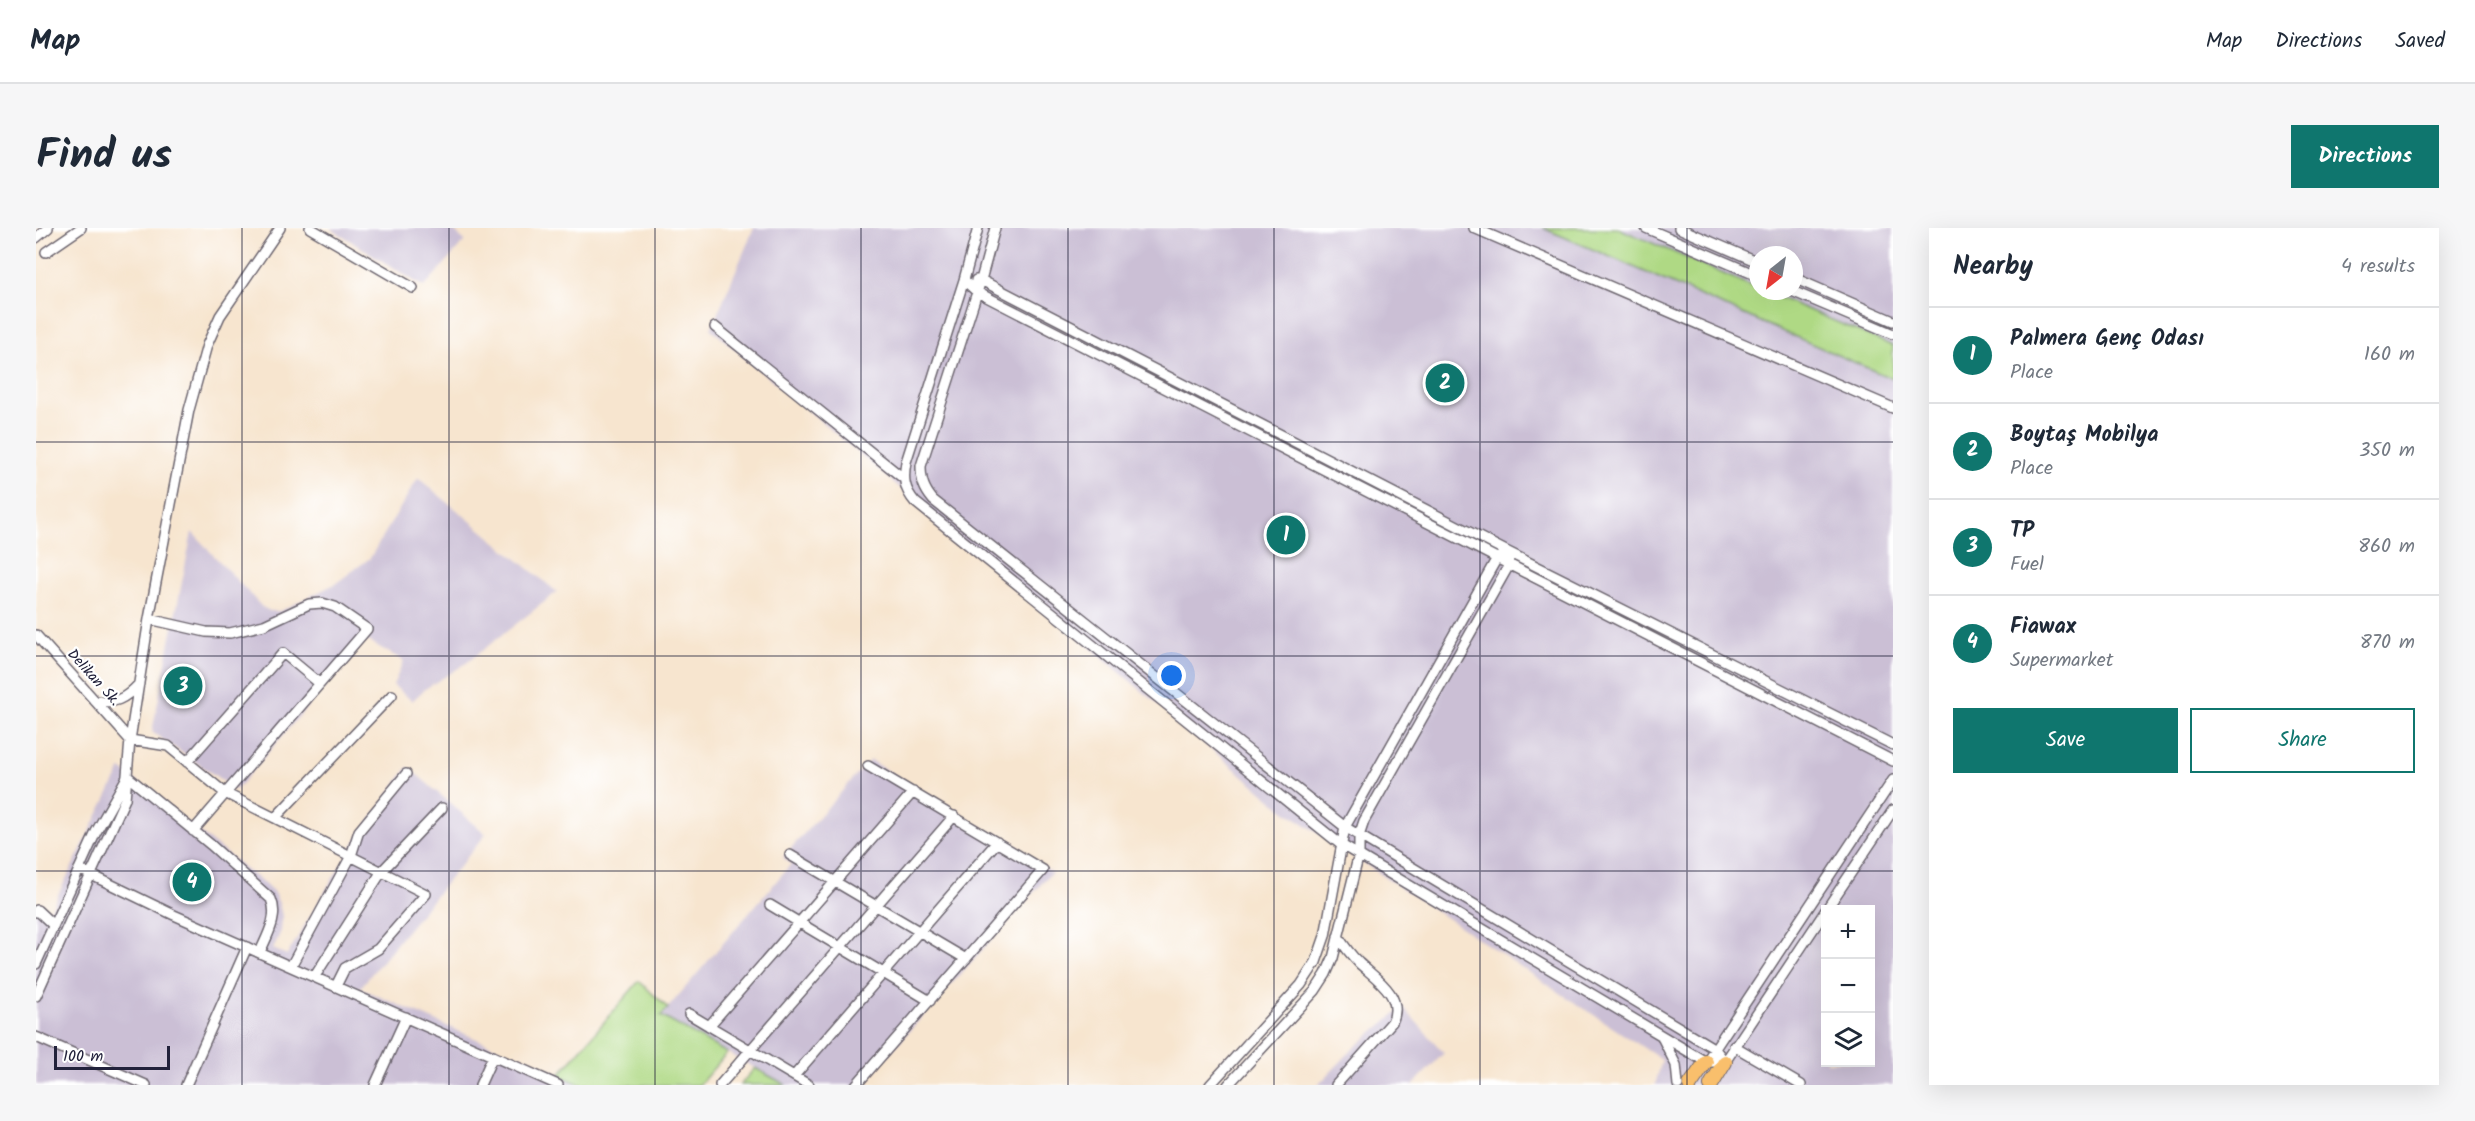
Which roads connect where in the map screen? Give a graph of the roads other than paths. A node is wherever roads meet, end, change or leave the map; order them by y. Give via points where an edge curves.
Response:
1 (48, 228) edge
2 (81, 228) edge
3 (280, 228) edge
4 (310, 228) edge
5 (978, 228) edge
6 (995, 228) edge
7 (1474, 228) edge
8 (1646, 228) edge
9 (1679, 228) edge
10 (36, 238) edge
11 (46, 252) dead end
12 (1749, 258) edge
13 (1749, 272) edge
14 (964, 280) junction
15 (981, 280) junction
16 (1803, 282) edge
17 (413, 288) dead end
18 (977, 292) junction
19 (1803, 296) edge
20 (1893, 321) edge
21 (715, 327) dead end
22 (1893, 334) edge
23 (1893, 408) edge
24 (903, 477) junction
25 (1508, 552) junction
26 (1497, 558) junction
27 (1509, 565) junction
28 (149, 618) junction
29 (36, 635) edge
30 (319, 683) junction
31 (139, 684) junction
32 (392, 695) dead end
33 (95, 701) junction
34 (130, 740) junction
35 (1893, 745) edge
36 (1893, 761) edge
37 (187, 762) junction
38 (868, 765) dead end
39 (405, 774) dead end
40 (127, 776) junction
41 (1893, 780) edge
42 (912, 792) junction
43 (225, 793) junction
44 (442, 808) dead end
45 (1893, 810) edge
46 (954, 816) junction
47 (275, 818) junction
48 (1345, 827) junction
49 (193, 831) junction
50 (1359, 836) junction
51 (997, 842) junction
52 (1340, 844) junction
53 (1359, 854) junction
54 (790, 855) dead end
55 (351, 856) junction
56 (79, 869) junction
57 (382, 871) junction
58 (90, 875) junction
59 (835, 881) junction
60 (1829, 905) edge
61 (770, 906) dead end
62 (876, 906) junction
63 (36, 910) edge
64 (1821, 917) edge
65 (799, 923) junction
66 (54, 925) junction
67 (920, 932) junction
68 (1338, 936) junction
69 (247, 947) junction
70 (840, 947) junction
71 (260, 952) junction
72 (966, 959) junction
73 (36, 964) edge
74 (291, 966) junction
75 (884, 973) junction
76 (315, 976) junction
77 (336, 986) junction
78 (36, 996) edge
79 (930, 1000) junction
80 (689, 1014) dead end
81 (406, 1017) junction
82 (709, 1026) junction
83 (1660, 1035) junction
84 (36, 1037) edge
85 (1734, 1046) junction
86 (1715, 1049) junction
87 (751, 1050) junction
88 (494, 1056) junction
89 (1706, 1062) junction
90 (1725, 1062) junction
91 (794, 1076) junction
92 (146, 1085) edge
93 (186, 1085) edge
94 (375, 1085) edge
95 (480, 1085) edge
96 (558, 1085) edge
97 (720, 1085) edge
98 (809, 1085) edge
99 (856, 1085) edge
100 (1210, 1085) edge
101 (1228, 1085) edge
102 (1336, 1085) edge
103 (1678, 1085) edge
104 (1690, 1085) edge
105 (1711, 1085) edge
106 (1801, 1085) edge

1 - 10 street
2 - 11 street
3 - 28 street via 220,316 207,345 187,419
4 - 17 street
5 - 14 street
6 - 15 street
7 - 23 street
8 - 13 street
9 - 12 street
14 - 15 street
14 - 18 street
14 - 24 street
15 - 18 street
15 - 25 street
16 - 20 street
18 - 26 street
18 - 48 street via 921,466 925,491
19 - 22 street
21 - 24 street
24 - 52 street via 915,502
25 - 26 street
25 - 27 street
25 - 35 street
26 - 27 street
26 - 48 street
27 - 36 street
27 - 50 street
28 - 30 street via 206,632 230,633 264,625 309,604 331,605 367,629
28 - 31 street
29 - 33 street, Delikan Sk.
30 - 37 street via 283,653
30 - 43 street
31 - 33 street via 121,700
31 - 34 street
32 - 47 street
33 - 34 street, Delikan Sk.
34 - 37 street via 168,746
34 - 40 street
37 - 43 street
38 - 42 street
39 - 55 street via 359,831
40 - 49 street
40 - 56 street
40 - 58 street via 125,799
41 - 86 street
42 - 46 street
42 - 59 street
43 - 47 street
43 - 49 street
44 - 57 street
45 - 60 street
46 - 51 street
46 - 62 street
47 - 55 street
48 - 50 street
48 - 52 street
49 - 71 street via 271,900 274,919
50 - 53 street
50 - 86 street
51 - 67 street
51 - 72 street via 1043,870
52 - 53 street
52 - 100 street via 1325,936 1316,962 1301,986
53 - 68 street
53 - 83 street
54 - 59 street
55 - 57 street
55 - 74 street
56 - 58 street
56 - 66 street
57 - 76 street
57 - 77 street via 426,894 378,949 345,968
58 - 69 street
58 - 78 street
59 - 62 street
59 - 65 street
61 - 65 street
62 - 67 street
62 - 70 street
63 - 66 street
64 - 85 street
65 - 70 street
65 - 82 street
66 - 73 street
67 - 72 street
67 - 75 street
68 - 101 street via 1321,983
68 - 102 street via 1352,956 1385,987 1396,1010 1392,1022
69 - 71 street
69 - 93 street
70 - 75 street
70 - 87 street
71 - 74 street
72 - 79 street
74 - 76 street
75 - 79 street
75 - 91 street
76 - 77 street
77 - 81 street
79 - 99 street
80 - 82 street
81 - 88 street
81 - 94 street
82 - 87 street
83 - 89 street
83 - 103 street via 1675,1062
84 - 92 street
85 - 90 street
85 - 106 street
86 - 89 street
86 - 90 street
87 - 91 street
87 - 97 street
88 - 95 street
88 - 96 street
89 - 90 street
89 - 104 highway
90 - 105 highway
91 - 98 street

